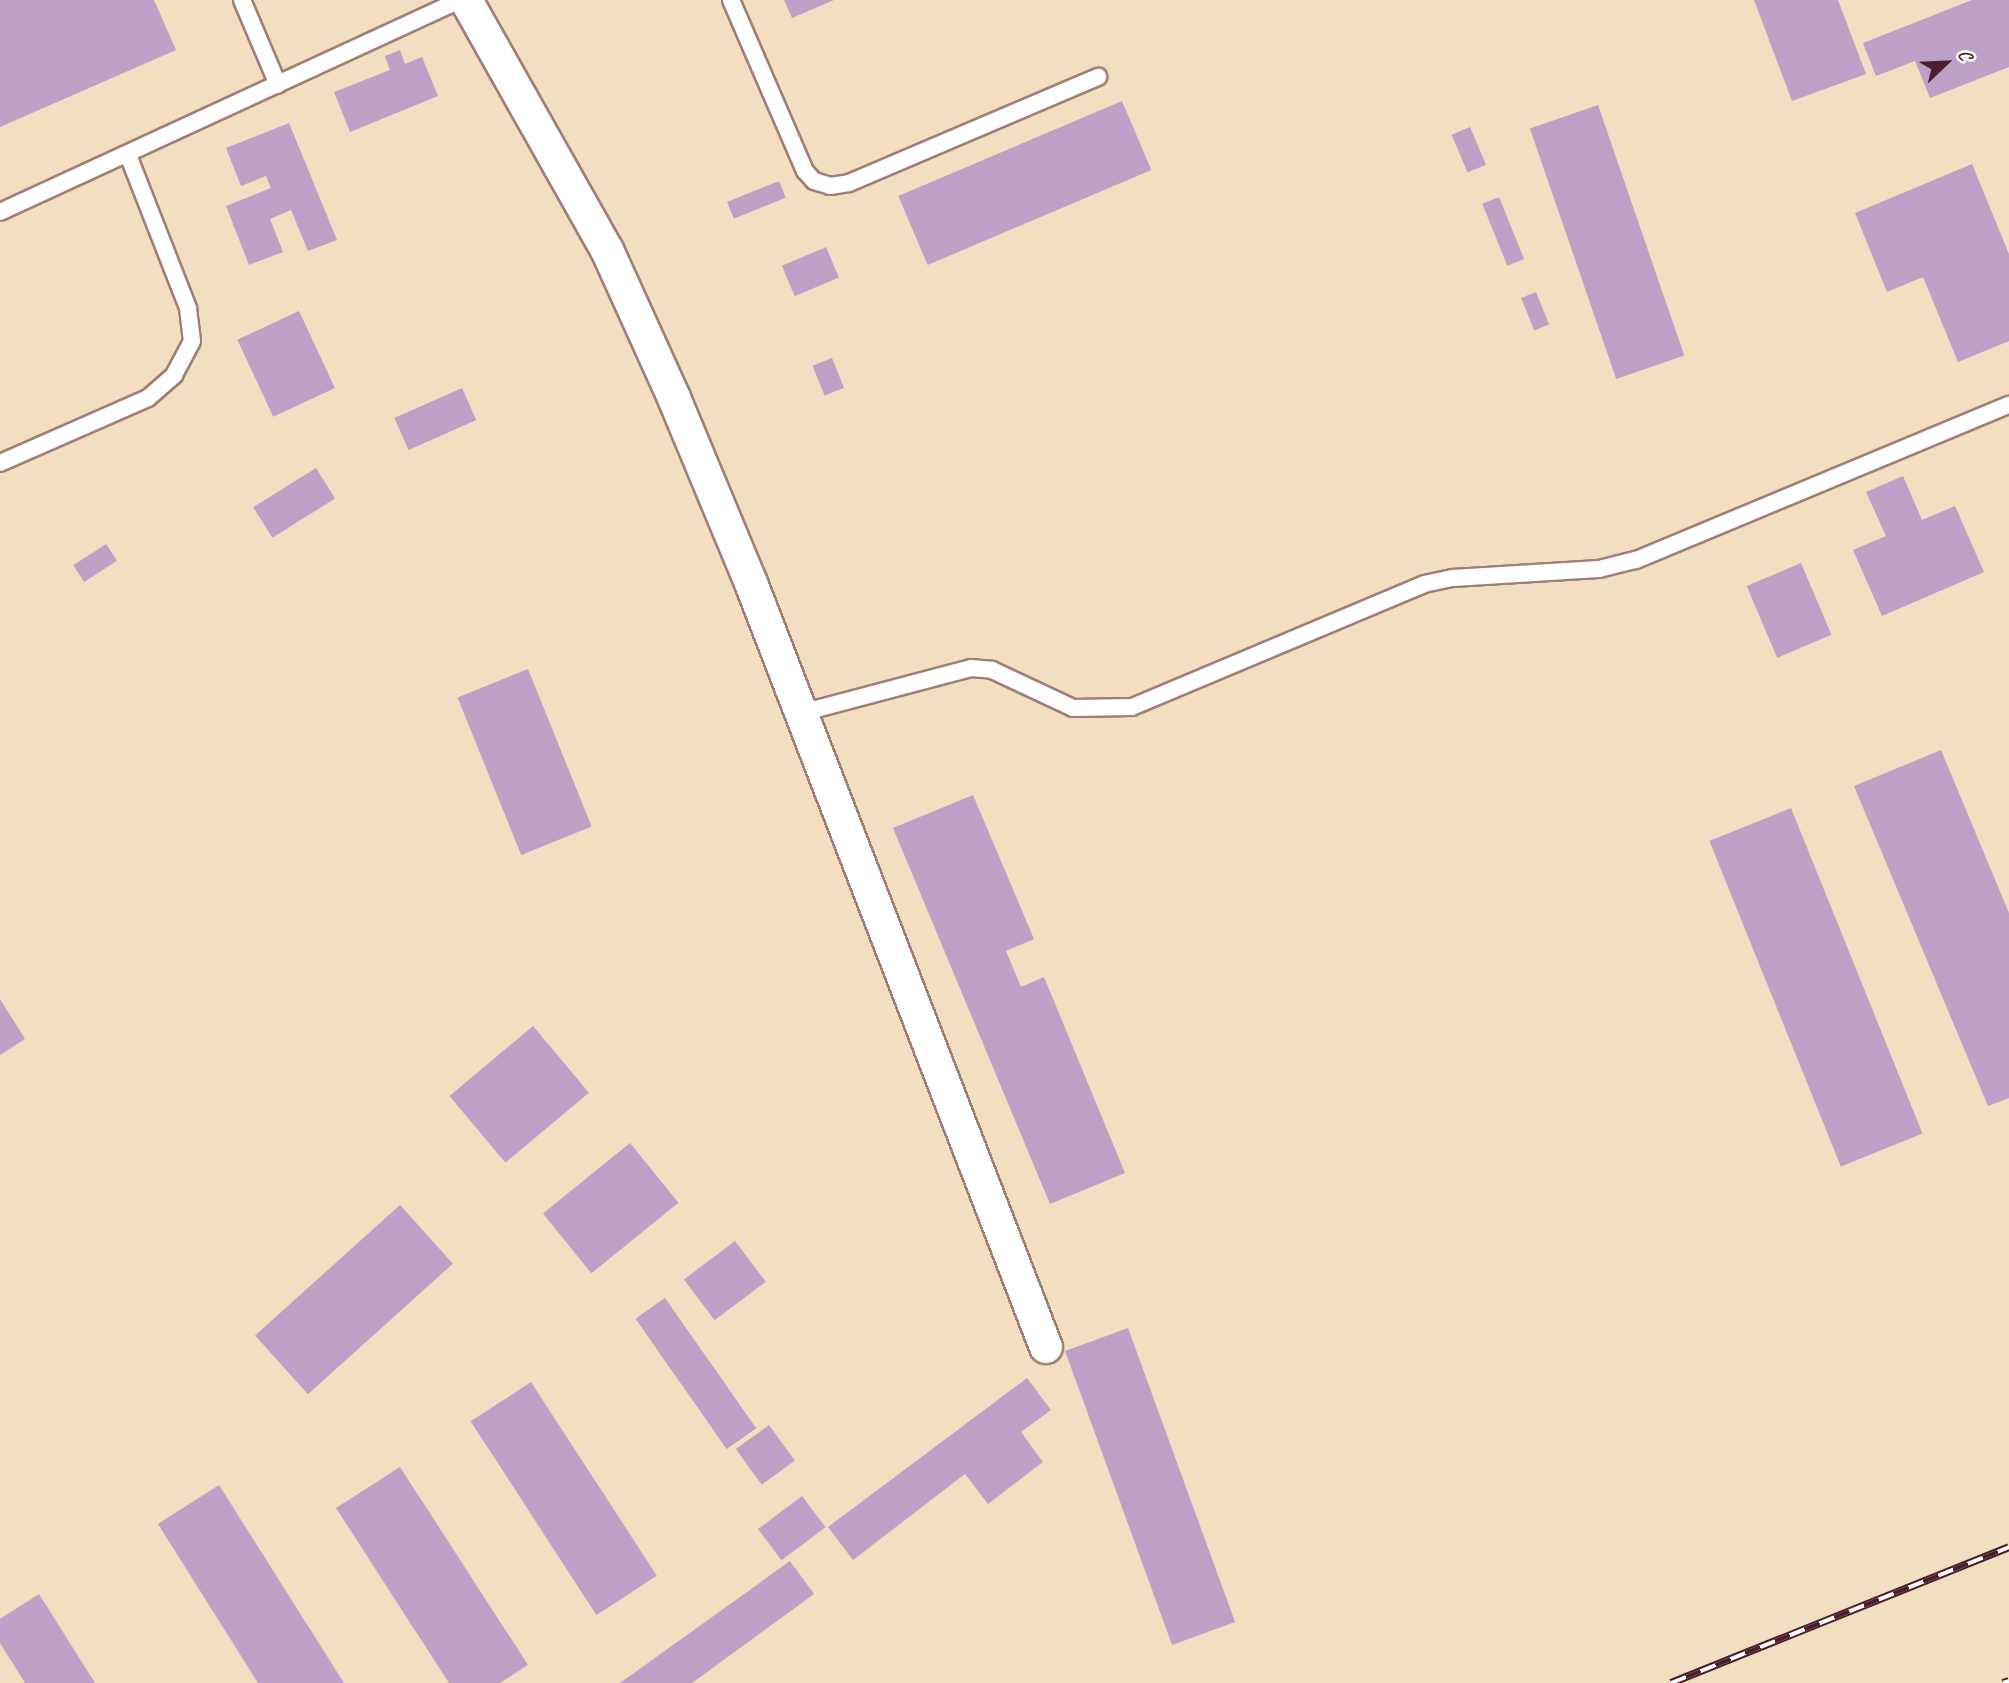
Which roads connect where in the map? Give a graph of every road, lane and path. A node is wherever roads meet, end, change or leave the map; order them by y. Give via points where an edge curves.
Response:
1 (242, 0) edge
2 (460, 0) edge
3 (466, 0) edge
4 (731, 0) edge
5 (1098, 77) dead end
6 (278, 85) junction
7 (128, 155) junction
8 (0, 212) edge
9 (2009, 405) edge
10 (0, 463) edge
11 (801, 713) junction
12 (1046, 1347) dead end

1 - 6 lane
2 - 6 lane
3 - 11 street via 607,250 690,435
4 - 5 lane via 805,171 814,181 830,186 849,183
6 - 7 lane
7 - 8 lane
7 - 10 lane via 188,308 192,341 174,375 148,398
9 - 11 lane via 1636,560 1599,569 1453,578 1424,584 1132,707 1073,708 992,670 971,668
11 - 12 street

